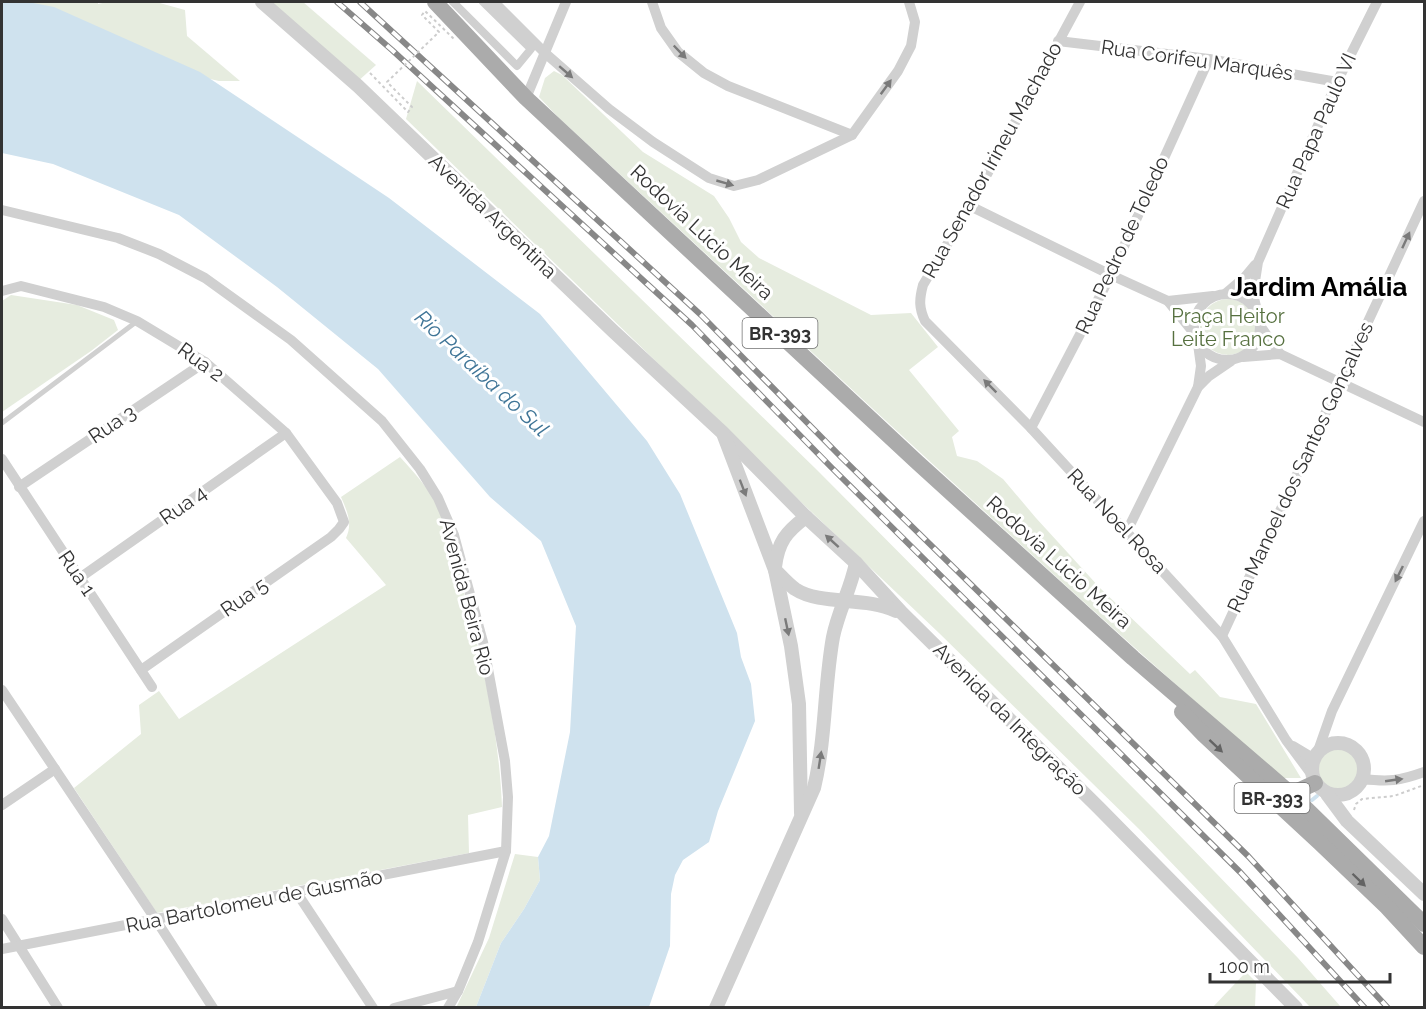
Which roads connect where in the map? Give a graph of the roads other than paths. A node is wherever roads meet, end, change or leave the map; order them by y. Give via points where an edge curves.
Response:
1 (262, 2) edge
2 (435, 2) edge
3 (453, 2) edge
4 (483, 2) edge
5 (494, 2) edge
6 (566, 2) edge
7 (652, 2) edge
8 (909, 2) edge
9 (1080, 2) edge
10 (1377, 2) edge
11 (1058, 41) junction
12 (545, 53) junction
13 (1209, 59) junction
14 (1337, 82) junction
15 (526, 98) junction
16 (852, 135) junction
17 (1425, 201) edge
18 (970, 206) junction
19 (2, 210) edge
20 (1258, 262) junction
21 (1111, 275) junction
22 (2, 291) edge
23 (1226, 294) junction
24 (1214, 296) junction
25 (1168, 301) junction
26 (1258, 315) junction
27 (137, 321) junction
28 (925, 321) joint
29 (1261, 327) junction
30 (1196, 338) junction
31 (1280, 354) junction
32 (1243, 357) junction
33 (1231, 361) junction
34 (205, 362) junction
35 (1339, 383) junction
36 (1198, 387) junction
37 (1425, 422) edge
38 (2, 423) edge
39 (1031, 428) junction
40 (286, 433) junction
41 (723, 433) junction
42 (2, 459) edge
43 (6, 477) edge
44 (19, 487) junction
45 (806, 517) junction
46 (1425, 521) edge
47 (344, 522) joint
48 (1127, 531) junction
49 (856, 562) junction
50 (775, 570) junction
51 (81, 577) junction
52 (844, 599) junction
53 (902, 613) junction
54 (1222, 636) junction
55 (1132, 658) junction
56 (141, 669) junction
57 (152, 687) dead end
58 (2, 690) edge
59 (1286, 740) junction
60 (1316, 755) junction
61 (55, 769) junction
62 (1425, 772) edge
63 (1362, 779) junction
64 (1318, 784) junction
65 (1352, 792) junction
66 (1290, 794) junction
67 (2, 805) edge
68 (801, 815) junction
69 (1350, 818) junction
70 (506, 851) junction
71 (297, 893) junction
72 (1425, 894) edge
73 (2, 919) edge
74 (156, 920) junction
75 (1422, 938) edge
76 (19, 945) junction
77 (2, 949) edge
78 (458, 991) junction
79 (58, 1008) edge
80 (213, 1008) edge
81 (373, 1008) edge
82 (394, 1008) edge
83 (448, 1008) edge
84 (716, 1008) edge
85 (1296, 1008) edge

1 - 41 street, Avenida Argentina via 358,87
2 - 15 main road, Rodovia Lúcio Meira / BR-393
3 - 4 street via 517,66 531,50
5 - 12 street
6 - 12 street
7 -> 16 street via 661,28 678,52 704,73
16 -> 8 street via 911,46 915,22
9 - 11 street, Rua Senador Irineu Machado
10 - 14 street, Rua Papa Paulo VI
11 - 13 street, Rua Corifeu Marquês
11 - 18 street, Rua Senador Irineu Machado
12 - 15 street
12 -> 16 street via 653,142 709,178 734,186 758,180
13 - 14 street, Rua Corifeu Marquês
13 - 21 street, Rua Pedro de Toledo
14 - 20 street, Rua Papa Paulo VI
15 - 55 main road, Rodovia Lúcio Meira / BR-393
35 -> 17 street, Rua Manoel dos Santos Gonçalves
18 - 21 street
18 - 28 street, Rua Senador Irineu Machado via 922,285 919,300
19 - 70 street, Avenida Beira Rio via 118,238 205,278 291,340 382,421 420,469 454,535 483,642 505,761
20 - 23 street, Rua Papa Paulo VI
20 - 26 street, Rua Papa Paulo VI via 1253,294
21 - 25 street
21 - 39 street, Rua Pedro de Toledo
22 - 27 street, Rua 2 via 21,286 104,307
23 - 24 street
23 - 26 street via 1237,295 1251,304
24 - 25 street
24 - 30 street via 1198,311 1194,321
25 - 30 street
26 - 29 street
27 - 34 street, Rua 2
27 - 38 lane
39 -> 28 street, Rua Noel Rosa
29 - 31 street
29 - 32 street via 1253,350
30 - 33 street via 1204,352
30 - 36 street via 1201,366
31 - 32 street
31 - 35 street
32 - 33 street
33 - 36 street
34 - 40 street, Rua 2
34 - 44 street, Rua 3
35 - 37 street
35 - 54 street, Rua Manoel dos Santos Gonçalves
36 - 48 street
39 - 48 street, Rua Noel Rosa
40 - 47 street, Rua 2 via 337,503
40 - 51 street, Rua 4
41 - 45 street, Avenida da Integração
41 -> 50 street
42 - 43 street, Rua 1
43 - 44 street, Rua 1
44 - 51 street, Rua 1
49 -> 45 street, Avenida da Integração
45 - 50 street via 785,536 777,550
46 -> 60 street via 1332,711
47 - 56 street, Rua 5 via 331,537
48 - 54 street, Rua Noel Rosa
49 - 52 street
49 - 53 street, Avenida da Integração
50 - 52 street via 795,589 811,596
50 -> 68 street via 799,704
51 - 56 street, Rua 1
52 - 53 street via 883,605
68 -> 52 street via 814,788 819,765 828,673
53 - 85 street, Avenida da Integração
54 - 59 street, Rua Noel Rosa
55 - 66 main road, Rodovia Lúcio Meira / BR-393
55 -> 75 main road, Rodovia Lúcio Meira / BR-393 via 1204,735
56 - 57 street, Rua 1
58 - 61 street
59 - 60 street, Rua Noel Rosa
59 - 64 street, Rua Noel Rosa
60 - 63 street via 1334,743 1352,747 1363,761
60 - 64 street
61 - 67 street
61 - 74 street
63 -> 62 street via 1387,782
63 - 65 street
64 - 65 street via 1344,795
64 - 66 main road
64 - 69 street
65 - 69 street
66 - 75 main road, Rodovia Lúcio Meira / BR-393
68 - 84 street
69 - 72 street
70 - 71 street, Rua Bartolomeu de Gusmão
70 - 78 street, Avenida Beira Rio via 478,942
71 - 74 street, Rua Bartolomeu de Gusmão
71 - 81 street
73 - 76 street
74 - 76 street, Rua Bartolomeu de Gusmão
74 - 80 street
76 - 77 street, Rua Bartolomeu de Gusmão
76 - 79 street
78 - 82 street
78 - 83 street, Avenida Beira Rio

